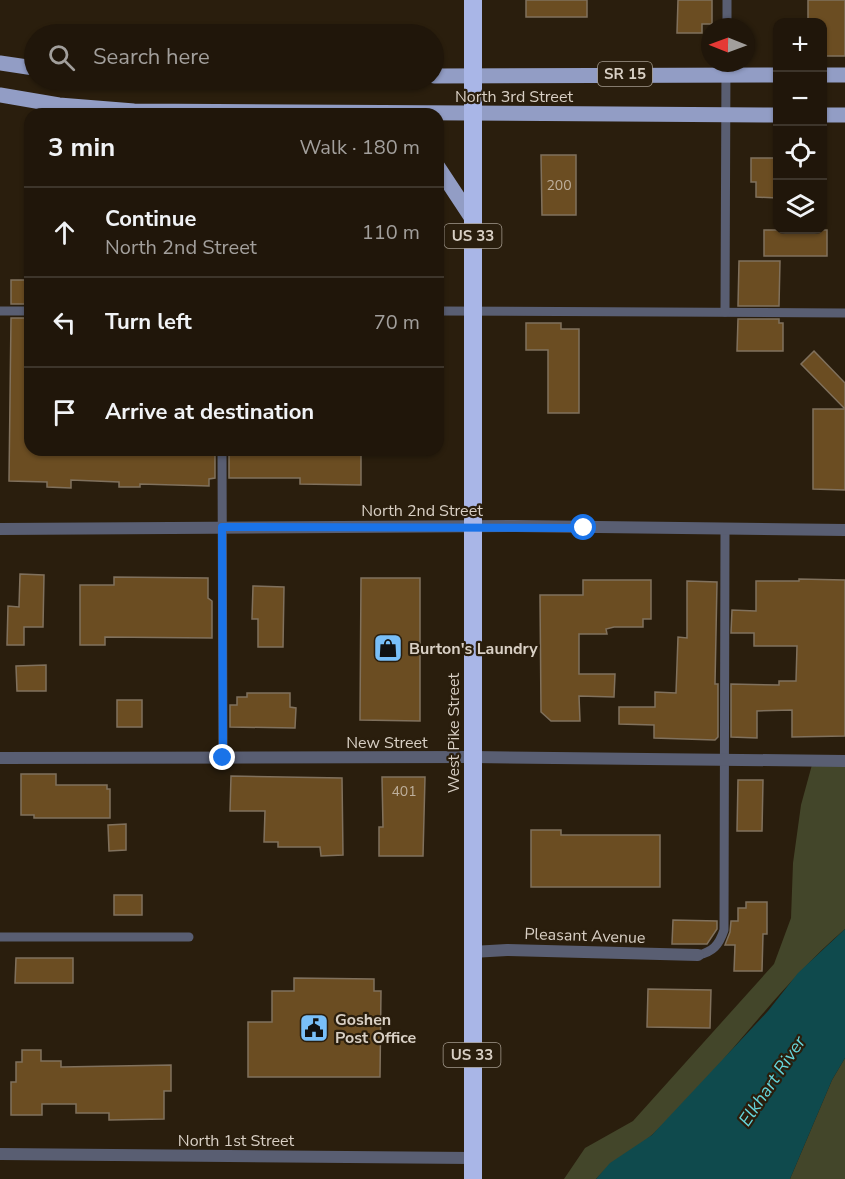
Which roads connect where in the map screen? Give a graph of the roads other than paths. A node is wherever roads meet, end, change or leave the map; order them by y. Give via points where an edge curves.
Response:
1 (473, 0) edge
2 (727, 0) edge
3 (727, 18) edge
4 (0, 63) edge
5 (24, 67) edge
6 (701, 70) edge
7 (726, 72) edge
8 (752, 72) edge
9 (773, 75) edge
10 (827, 75) edge
11 (845, 75) edge
12 (444, 76) edge
13 (473, 76) junction
14 (0, 95) edge
15 (96, 108) edge
16 (444, 114) edge
17 (473, 114) junction
18 (726, 114) junction
19 (773, 115) edge
20 (827, 115) edge
21 (845, 115) edge
22 (444, 176) edge
23 (473, 220) junction
24 (0, 311) edge
25 (24, 311) edge
26 (444, 311) edge
27 (473, 311) junction
28 (725, 312) junction
29 (845, 313) edge
30 (222, 456) edge
31 (472, 526) junction
32 (222, 527) junction
33 (0, 529) edge
34 (725, 529) junction
35 (845, 530) edge
36 (472, 757) junction
37 (0, 758) edge
38 (223, 758) junction
39 (726, 760) junction
40 (845, 761) edge
41 (0, 937) edge
42 (189, 937) dead end
43 (472, 952) junction
44 (698, 955) joint
45 (0, 1154) edge
46 (472, 1158) junction
47 (473, 1179) edge

1 - 13 highway, West Pike Street / US 33
2 - 3 lane
4 - 5 main road
6 - 13 main road, North 3rd Street / SR 15
7 - 18 lane
8 - 9 main road, North 3rd Street / SR 15
10 - 11 main road
12 - 13 main road, North 3rd Street / SR 15
13 - 17 highway, West Pike Street / US 33
14 - 15 main road, North 3rd Street
16 - 17 main road, North 3rd Street
17 - 18 main road, North 3rd Street
17 - 23 highway, West Pike Street / US 33
18 - 19 main road, North 3rd Street
18 - 28 lane
20 - 21 main road
22 - 23 main road
23 - 27 highway, West Pike Street / US 33
24 - 25 lane
26 - 27 lane
27 - 28 lane
27 - 31 highway, West Pike Street / US 33
28 - 29 lane
30 - 32 lane
31 - 32 street, North 2nd Street
31 - 34 street, North 2nd Street
31 - 36 highway, West Pike Street / US 33
32 - 33 street, North 2nd Street
32 - 38 lane
34 - 35 street, North 2nd Street
34 - 39 lane
36 - 38 street, New Street
36 - 39 street, New Street
36 - 43 highway, West Pike Street / US 33
37 - 38 street, New Street
39 - 40 street, New Street
39 - 44 lane via 724,930 720,943 709,953
41 - 42 lane
43 - 44 street, Pleasant Avenue
43 - 46 highway, West Pike Street / US 33
45 - 46 street, North 1st Street
46 - 47 highway, West Pike Street / US 33

